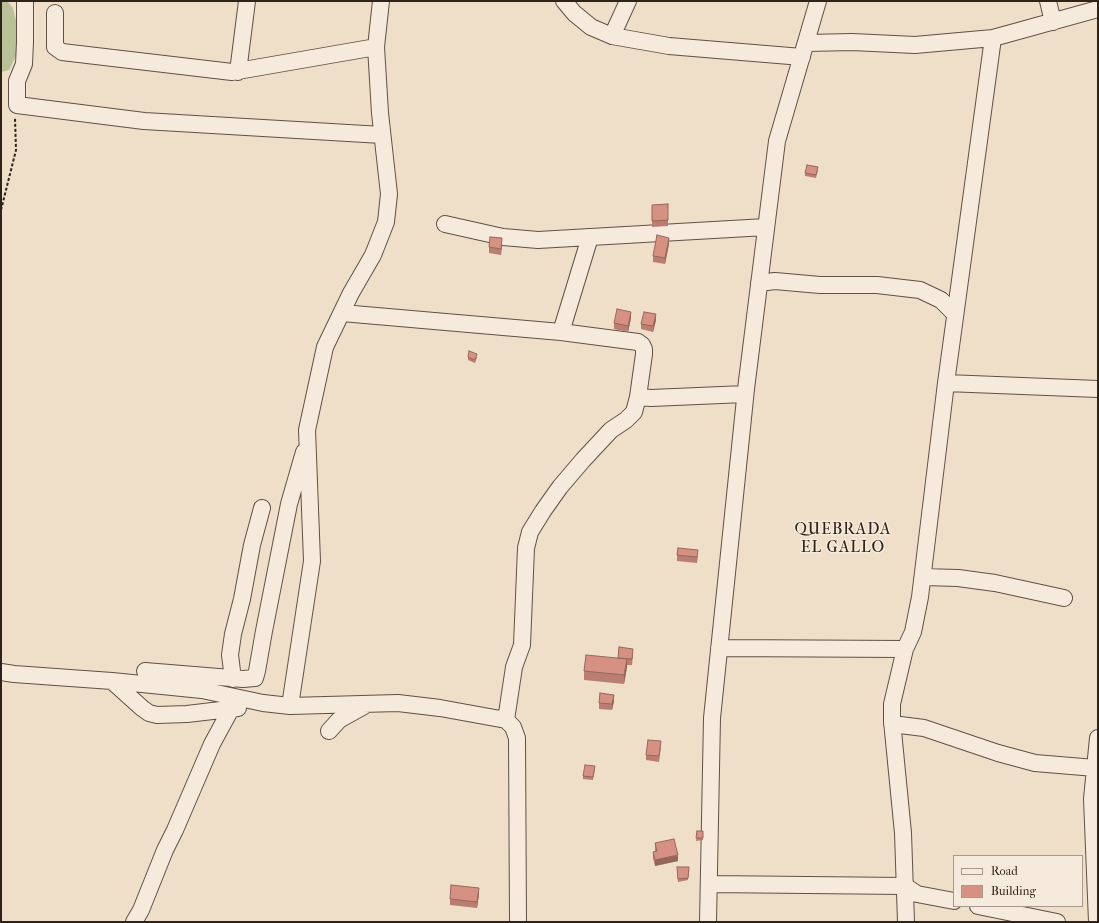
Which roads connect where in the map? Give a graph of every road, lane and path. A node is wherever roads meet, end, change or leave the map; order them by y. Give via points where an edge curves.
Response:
1 (25, 1) edge
2 (247, 1) edge
3 (381, 1) edge
4 (564, 1) edge
5 (628, 1) edge
6 (818, 1) edge
7 (1048, 1) edge
8 (1098, 9) edge
9 (55, 13) dead end
10 (1053, 22) junction
11 (612, 36) junction
12 (992, 38) junction
13 (376, 47) junction
14 (804, 50) junction
15 (238, 72) junction
16 (17, 104) junction
17 (382, 135) junction
18 (1, 210) edge
19 (445, 224) dead end
20 (766, 227) junction
21 (590, 237) junction
22 (759, 283) junction
23 (342, 313) junction
24 (955, 314) junction
25 (561, 332) junction
26 (946, 383) junction
27 (1098, 388) edge
28 (745, 394) junction
29 (638, 397) junction
30 (308, 445) junction
31 (262, 508) dead end
32 (922, 576) junction
33 (1064, 598) dead end
34 (719, 648) junction
35 (905, 649) junction
36 (145, 671) dead end
37 (1, 672) edge
38 (238, 679) junction
39 (112, 681) junction
40 (255, 701) junction
41 (367, 704) junction
42 (290, 706) junction
43 (231, 709) junction
44 (506, 720) junction
45 (892, 724) junction
46 (328, 731) dead end
47 (1098, 738) edge
48 (1095, 778) edge
49 (709, 884) junction
50 (905, 886) junction
51 (953, 901) edge
52 (983, 907) edge
53 (134, 922) edge
54 (518, 922) edge
55 (708, 922) edge
56 (906, 922) edge
57 (1057, 922) edge
58 (1097, 922) edge

1 - 16 street via 26,42 24,64 17,81
2 - 15 street
3 - 13 street
4 - 11 street via 591,27
5 - 11 street
6 - 14 street
7 - 10 street
8 - 10 street
9 - 15 street via 55,46 62,52
10 - 12 street
11 - 14 street via 669,46
12 - 14 street via 916,45 852,42
12 - 24 street
13 - 15 street
13 - 17 street
14 - 20 street via 777,141
16 - 17 street via 144,121
16 - 18 path via 14,120 16,150
17 - 23 street via 389,194 386,222 373,255
19 - 21 street via 522,239
20 - 21 street
20 - 22 street
21 - 25 street
22 - 24 street via 775,280 820,285 877,285 920,290 941,300
22 - 28 street
23 - 25 street
23 - 30 street via 325,347 307,430
24 - 26 street
25 - 29 street via 638,342 642,345 644,354
26 - 27 street
26 - 32 street
28 - 29 street
28 - 34 street
29 - 44 street via 634,412 611,430 583,460 542,511 530,532 526,548 522,645 514,667
30 - 38 street via 302,455 289,504 257,671 254,678
30 - 42 street via 312,561
31 - 38 street via 232,634 230,655
32 - 33 street via 996,583
32 - 35 street via 913,632
34 - 35 street
34 - 49 street via 712,718
35 - 45 street via 892,704
36 - 38 street
37 - 39 street
38 - 40 street
39 - 40 street via 202,690
39 - 43 street via 142,708 157,715
40 - 42 street
40 - 43 street
41 - 42 street
41 - 44 street via 398,703
41 - 46 street via 339,720
43 - 53 street via 212,744
44 - 54 street via 513,727 517,738
45 - 48 street via 924,728 998,753
45 - 50 street
47 - 48 street
48 - 58 street via 1092,798
49 - 50 street
49 - 55 street
50 - 51 street via 917,894
50 - 56 street
52 - 57 street

